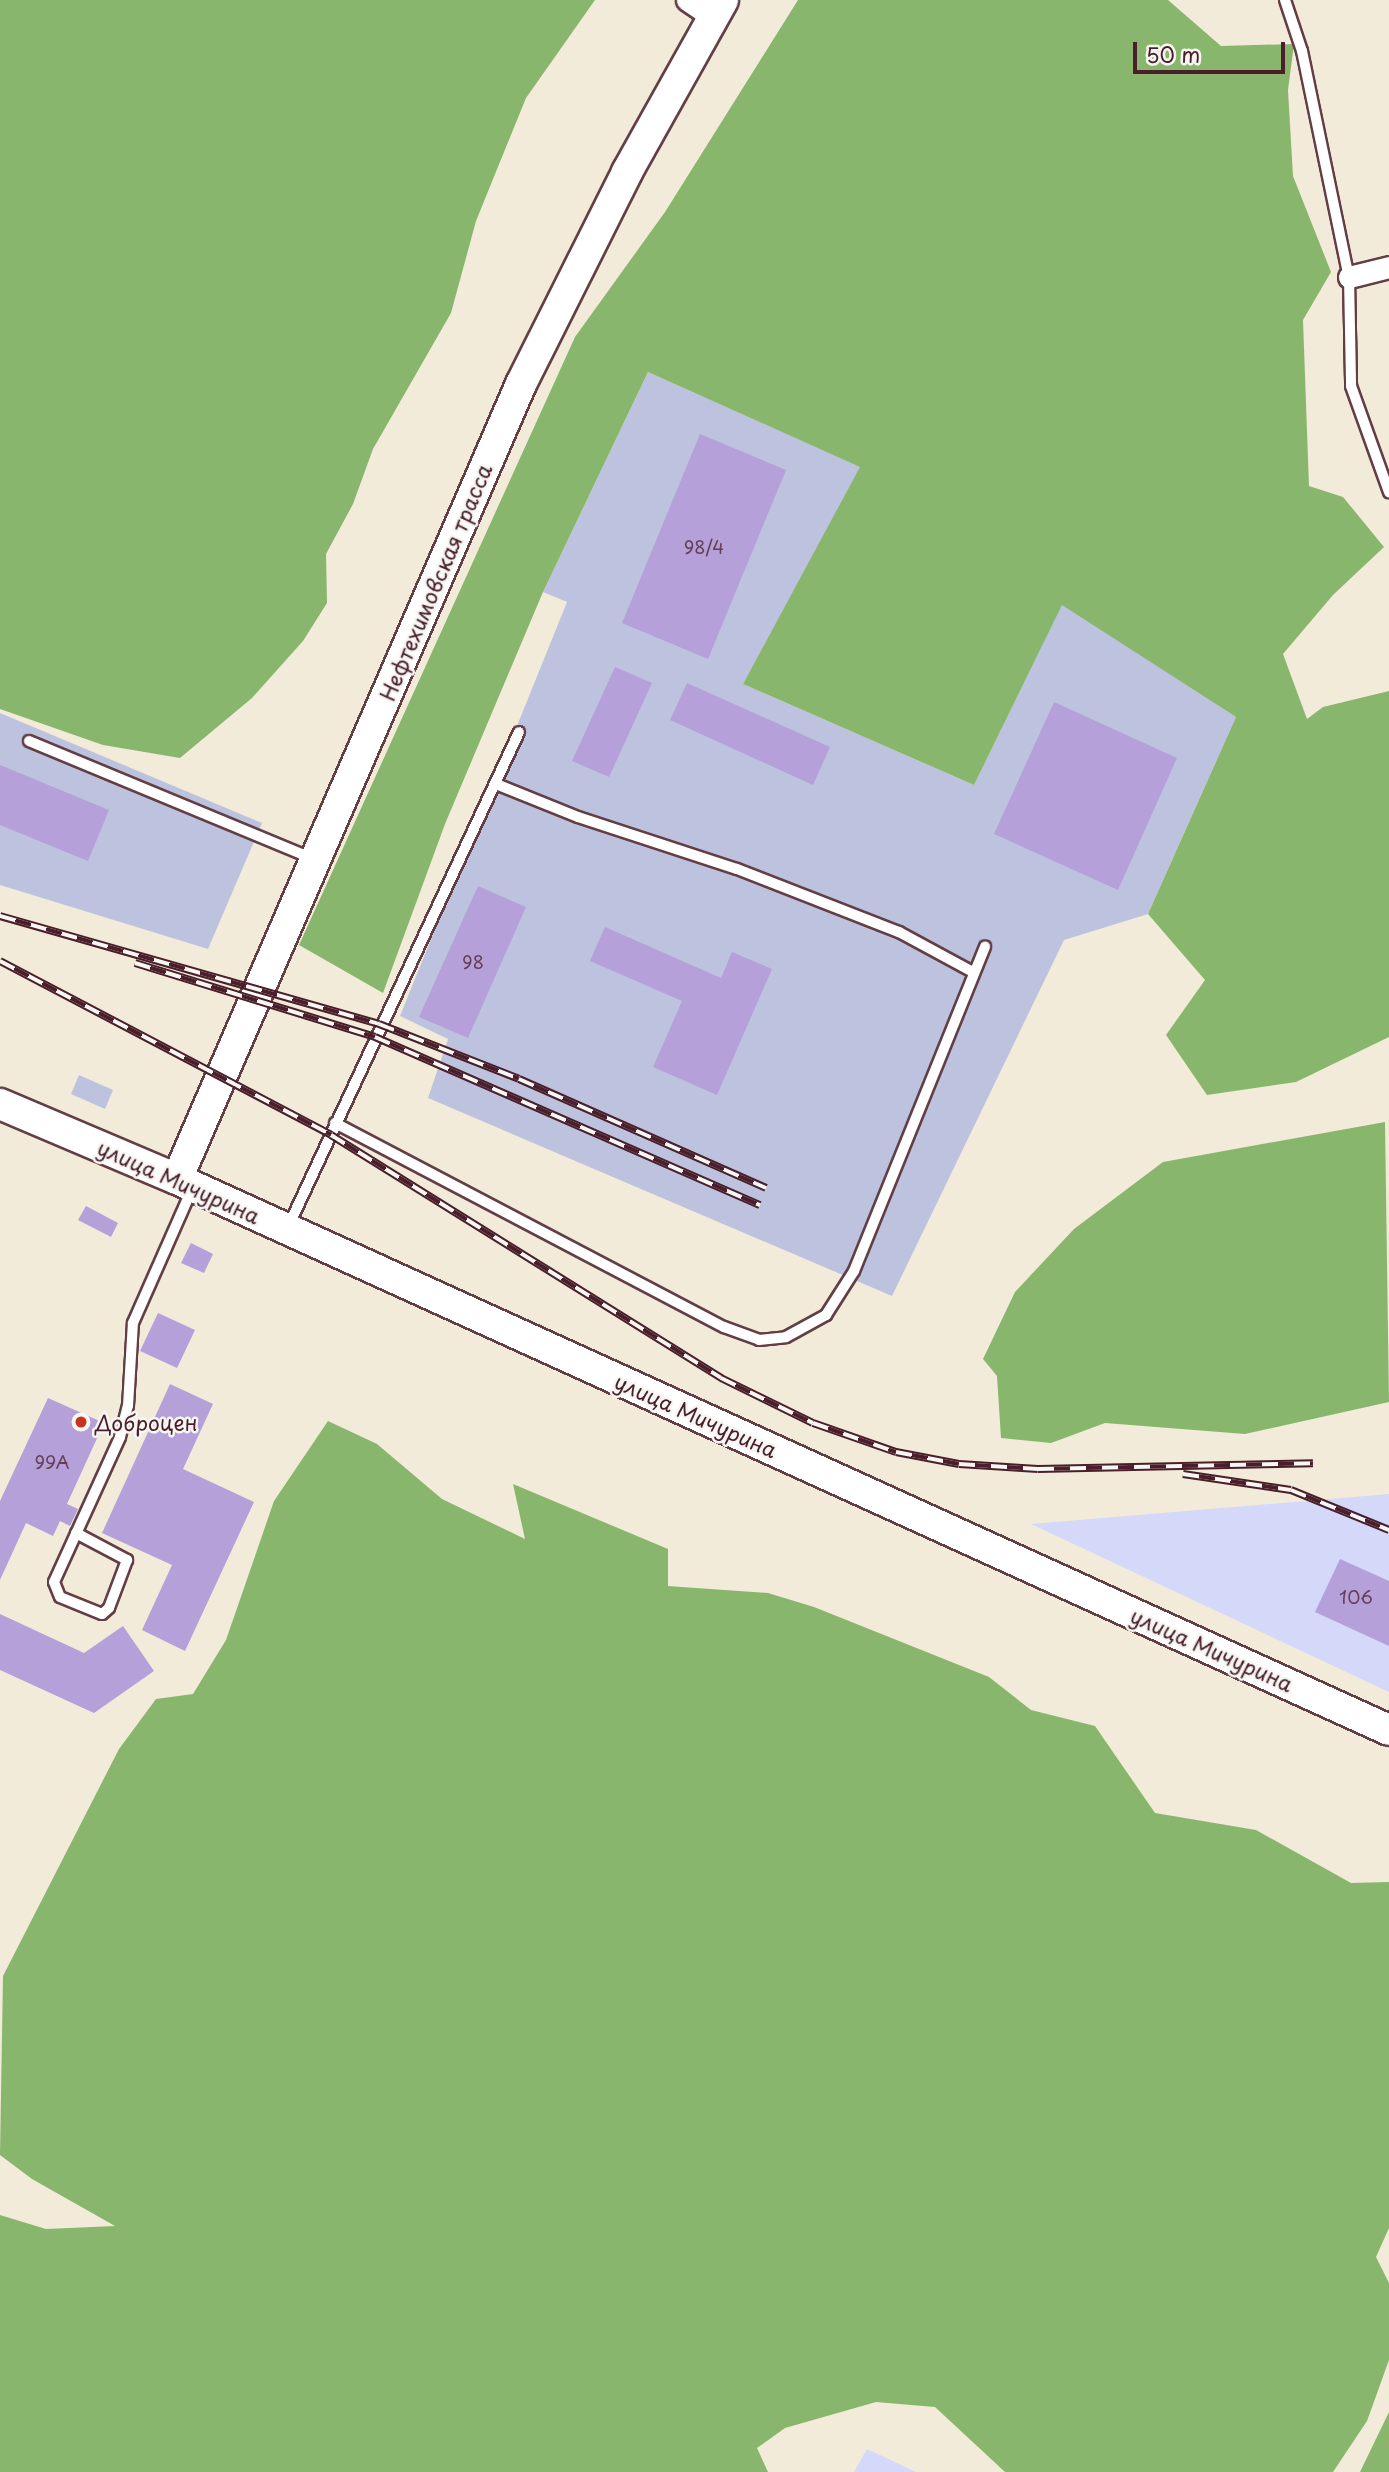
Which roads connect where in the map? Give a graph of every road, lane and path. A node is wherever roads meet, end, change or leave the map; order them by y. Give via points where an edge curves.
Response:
1 (687, 0) edge
2 (1285, 0) edge
3 (717, 8) edge
4 (1389, 267) edge
5 (1349, 276) junction
6 (1389, 492) edge
7 (519, 732) dead end
8 (29, 741) dead end
9 (496, 784) junction
10 (316, 860) junction
11 (985, 946) dead end
12 (974, 972) junction
13 (0, 1104) edge
14 (335, 1123) junction
15 (185, 1183) junction
16 (287, 1229) junction
17 (76, 1533) junction
18 (1389, 1730) edge

1 - 3 street
2 - 5 lane via 1302,51
3 - 10 main road, Нефтехимовская трасса via 521,384
4 - 5 street
5 - 6 lane via 1351,386
7 - 9 lane
8 - 10 lane
9 - 12 lane via 862,917
9 - 14 lane
10 - 15 main road, Нефтехимовская трасса
11 - 12 lane
12 - 14 lane via 854,1271 826,1315 786,1338 759,1340 724,1327
13 - 15 main road, улица Мичурина
14 - 16 lane
15 - 16 main road, улица Мичурина
15 - 17 lane via 136,1311 124,1423
16 - 18 main road, улица Мичурина
17 - 17 lane via 54,1582 55,1592 102,1614 115,1595 127,1560

